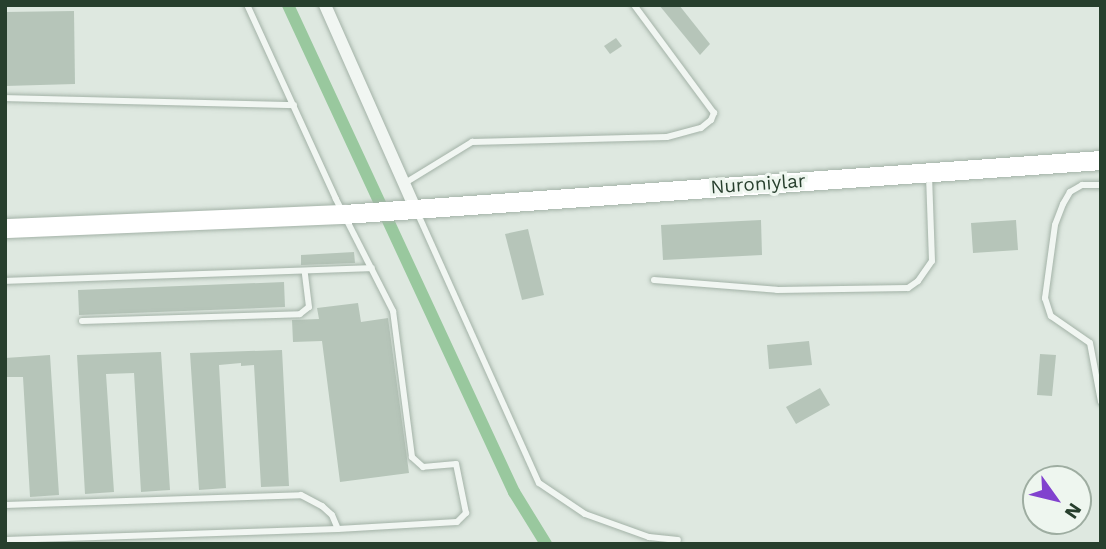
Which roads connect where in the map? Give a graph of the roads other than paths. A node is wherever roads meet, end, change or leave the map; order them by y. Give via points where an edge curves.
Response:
1 (247, 5) edge
2 (325, 5) edge
3 (634, 5) edge
4 (5, 98) edge
5 (293, 105) junction
6 (1101, 160) edge
7 (929, 172) junction
8 (404, 184) junction
9 (1101, 185) edge
10 (415, 208) junction
11 (344, 214) junction
12 (5, 228) edge
13 (372, 268) junction
14 (305, 272) junction
15 (654, 280) dead end
16 (5, 281) edge
17 (82, 320) dead end
18 (1101, 402) edge
19 (5, 505) edge
20 (338, 529) junction
21 (5, 540) edge
22 (678, 540) dead end

1 - 5 lane
2 - 8 street
3 - 8 lane via 714,113 701,128 667,137 472,142
4 - 5 lane
5 - 11 lane
6 - 7 main road, Nuroniylar
7 - 10 main road, Nuroniylar
7 - 15 lane via 932,261 908,288 777,290
8 - 10 street
9 - 18 lane via 1082,185 1070,192 1063,204 1055,225 1045,298 1051,316 1090,343
10 - 11 main road, Nuroniylar
10 - 22 lane via 539,483 585,514 649,537
11 - 12 main road, Nuroniylar
11 - 13 lane
13 - 14 lane
13 - 20 lane via 393,311 412,457 423,467 456,464 466,513 457,522
14 - 16 lane
14 - 17 lane via 309,307 300,314
19 - 20 lane via 301,495 332,515
20 - 21 lane

